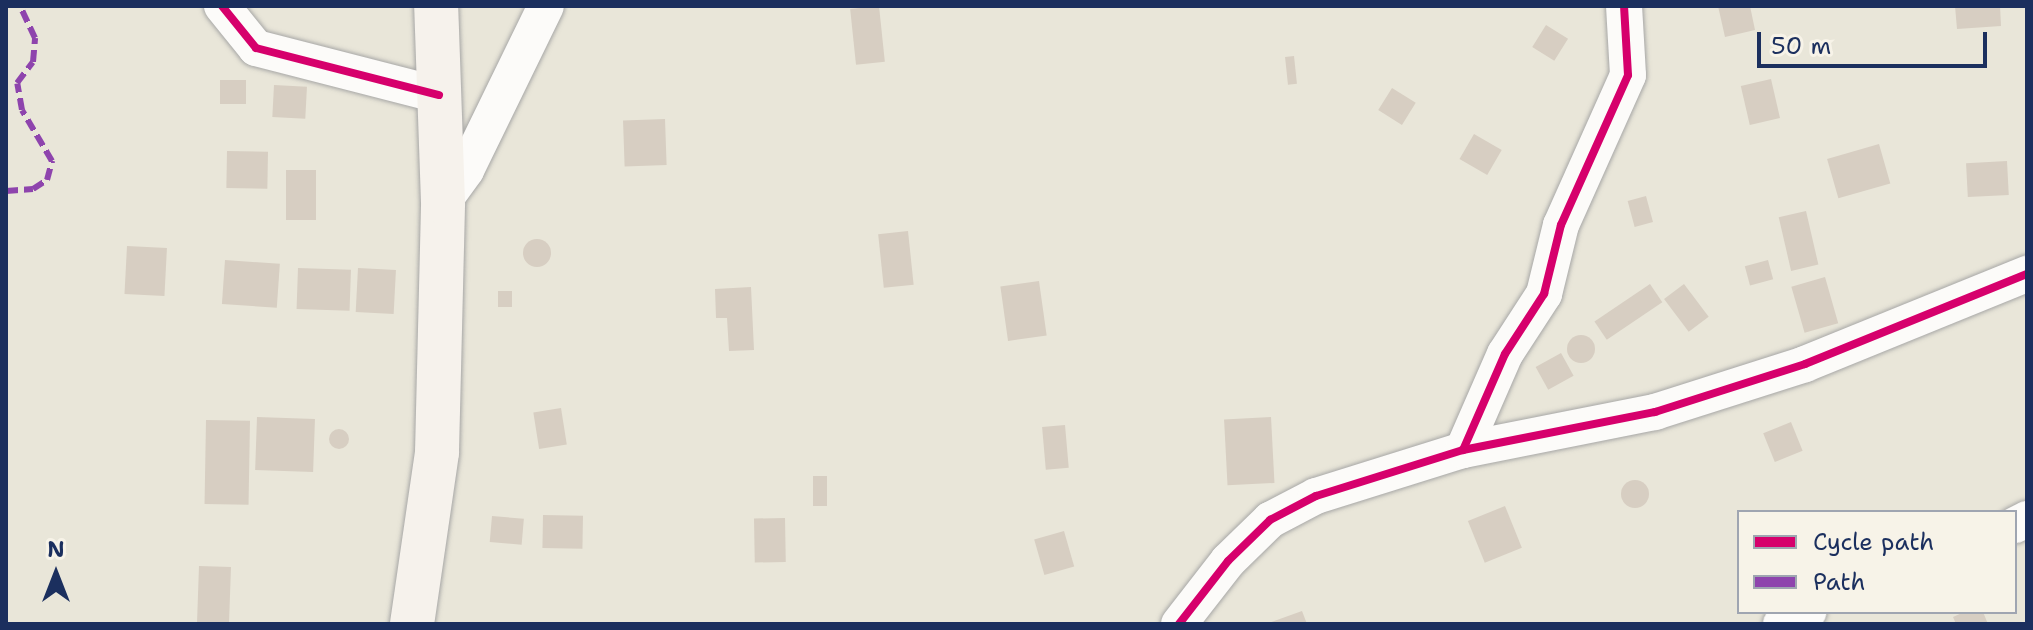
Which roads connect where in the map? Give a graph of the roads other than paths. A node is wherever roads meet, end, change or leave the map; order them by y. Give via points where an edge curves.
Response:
1 (222, 6) edge
2 (436, 6) edge
3 (546, 6) edge
4 (1624, 6) edge
5 (439, 95) junction
6 (443, 202) junction
7 (2027, 274) edge
8 (1463, 450) junction
9 (1804, 614) edge
10 (412, 624) edge
11 (1179, 624) edge
12 (1781, 624) edge

1 - 5 street via 256,48
2 - 5 main road
3 - 6 street via 466,170
4 - 8 street via 1628,75 1561,225 1544,294 1505,354
5 - 6 main road
6 - 10 main road via 437,452
7 - 8 street via 1805,364 1655,412
8 - 11 street via 1316,496 1270,520 1228,561
9 - 12 street

